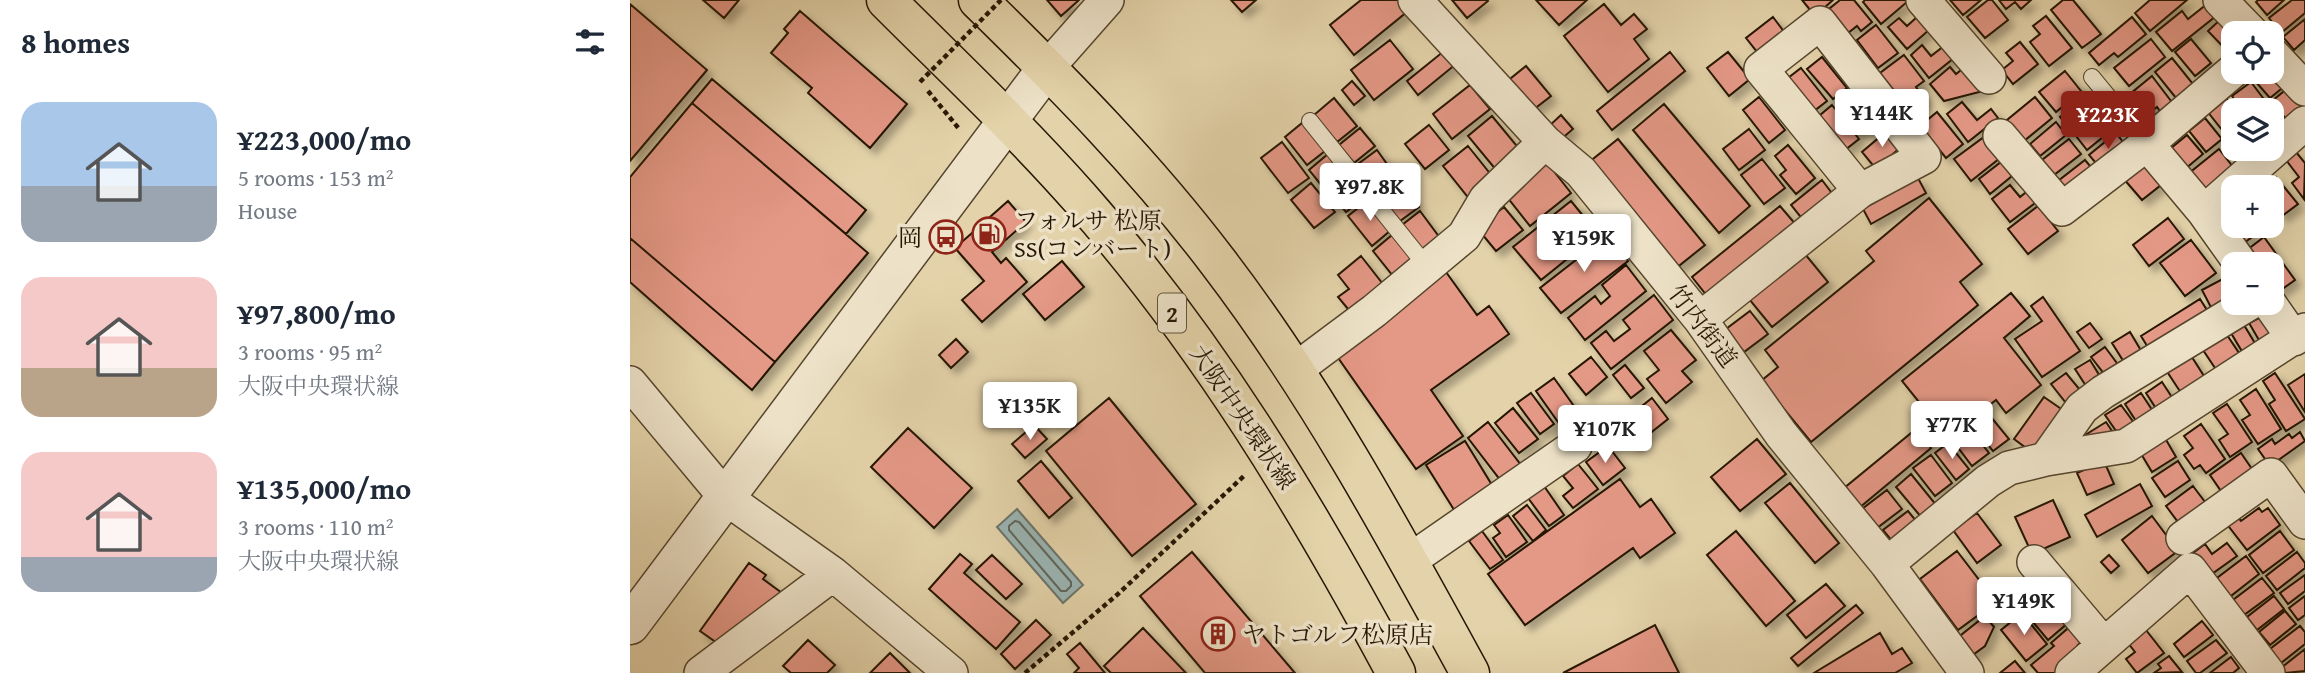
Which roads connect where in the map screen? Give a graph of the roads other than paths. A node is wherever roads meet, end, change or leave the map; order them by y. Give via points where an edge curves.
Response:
1 (886, 0) edge
2 (978, 0) edge
3 (1107, 0) edge
4 (1415, 0) edge
5 (1923, 0) edge
6 (2221, 0) edge
7 (2241, 21) edge
8 (2284, 67) edge
9 (1047, 68) junction
10 (1989, 77) dead end
11 (2092, 77) dead end
12 (2221, 81) edge
13 (2305, 89) edge
14 (1007, 121) junction
15 (1310, 121) dead end
16 (2305, 123) edge
17 (2000, 136) dead end
18 (1545, 142) junction
19 (2147, 144) junction
20 (1860, 191) junction
21 (2204, 212) junction
22 (2232, 252) edge
23 (1428, 268) junction
24 (2230, 315) edge
25 (2281, 315) edge
26 (1700, 319) junction
27 (2300, 335) edge
28 (1295, 370) junction
29 (630, 383) edge
30 (1575, 446) dead end
31 (2046, 459) junction
32 (726, 498) junction
33 (2305, 522) edge
34 (2183, 538) dead end
35 (1409, 561) junction
36 (2034, 562) dead end
37 (1887, 564) junction
38 (833, 574) junction
39 (630, 625) edge
40 (2104, 645) junction
41 (701, 673) edge
42 (951, 673) edge
43 (1396, 673) edge
44 (1471, 673) edge
45 (1968, 673) edge
46 (2072, 673) edge
47 (2267, 673) edge

1 - 14 main road, 大阪中央環状線 / 2
2 - 9 main road
3 - 9 street
4 - 18 street, 竹内街道
5 - 10 street
6 - 7 street
8 - 13 street
9 - 14 street
9 - 28 main road via 1164,195
11 - 19 lane
12 - 19 street
14 - 32 street
14 - 43 main road, 大阪中央環状線 / 2 via 1080,197 1232,396 1325,544
15 - 23 lane
16 - 21 street
17 - 19 street via 2062,209
18 - 23 street via 1486,199 1464,236
18 - 26 street, 竹内街道 via 1581,172
19 - 21 street
20 - 20 street via 1924,157 1820,23 1761,69
20 - 26 street
21 - 22 street
23 - 28 street
24 - 31 street via 2103,391 2082,408
25 - 27 street
26 - 37 street, 竹内街道 via 1781,434
27 - 31 street via 2126,446
28 - 35 main road
29 - 32 street
30 - 35 street
31 - 37 street via 2009,468 1989,481
32 - 38 street
32 - 39 street
33 - 34 street via 2271,475
35 - 44 main road
36 - 40 street
37 - 45 street, 竹内街道
38 - 41 street
38 - 42 street
40 - 46 street
40 - 47 street via 2190,570

